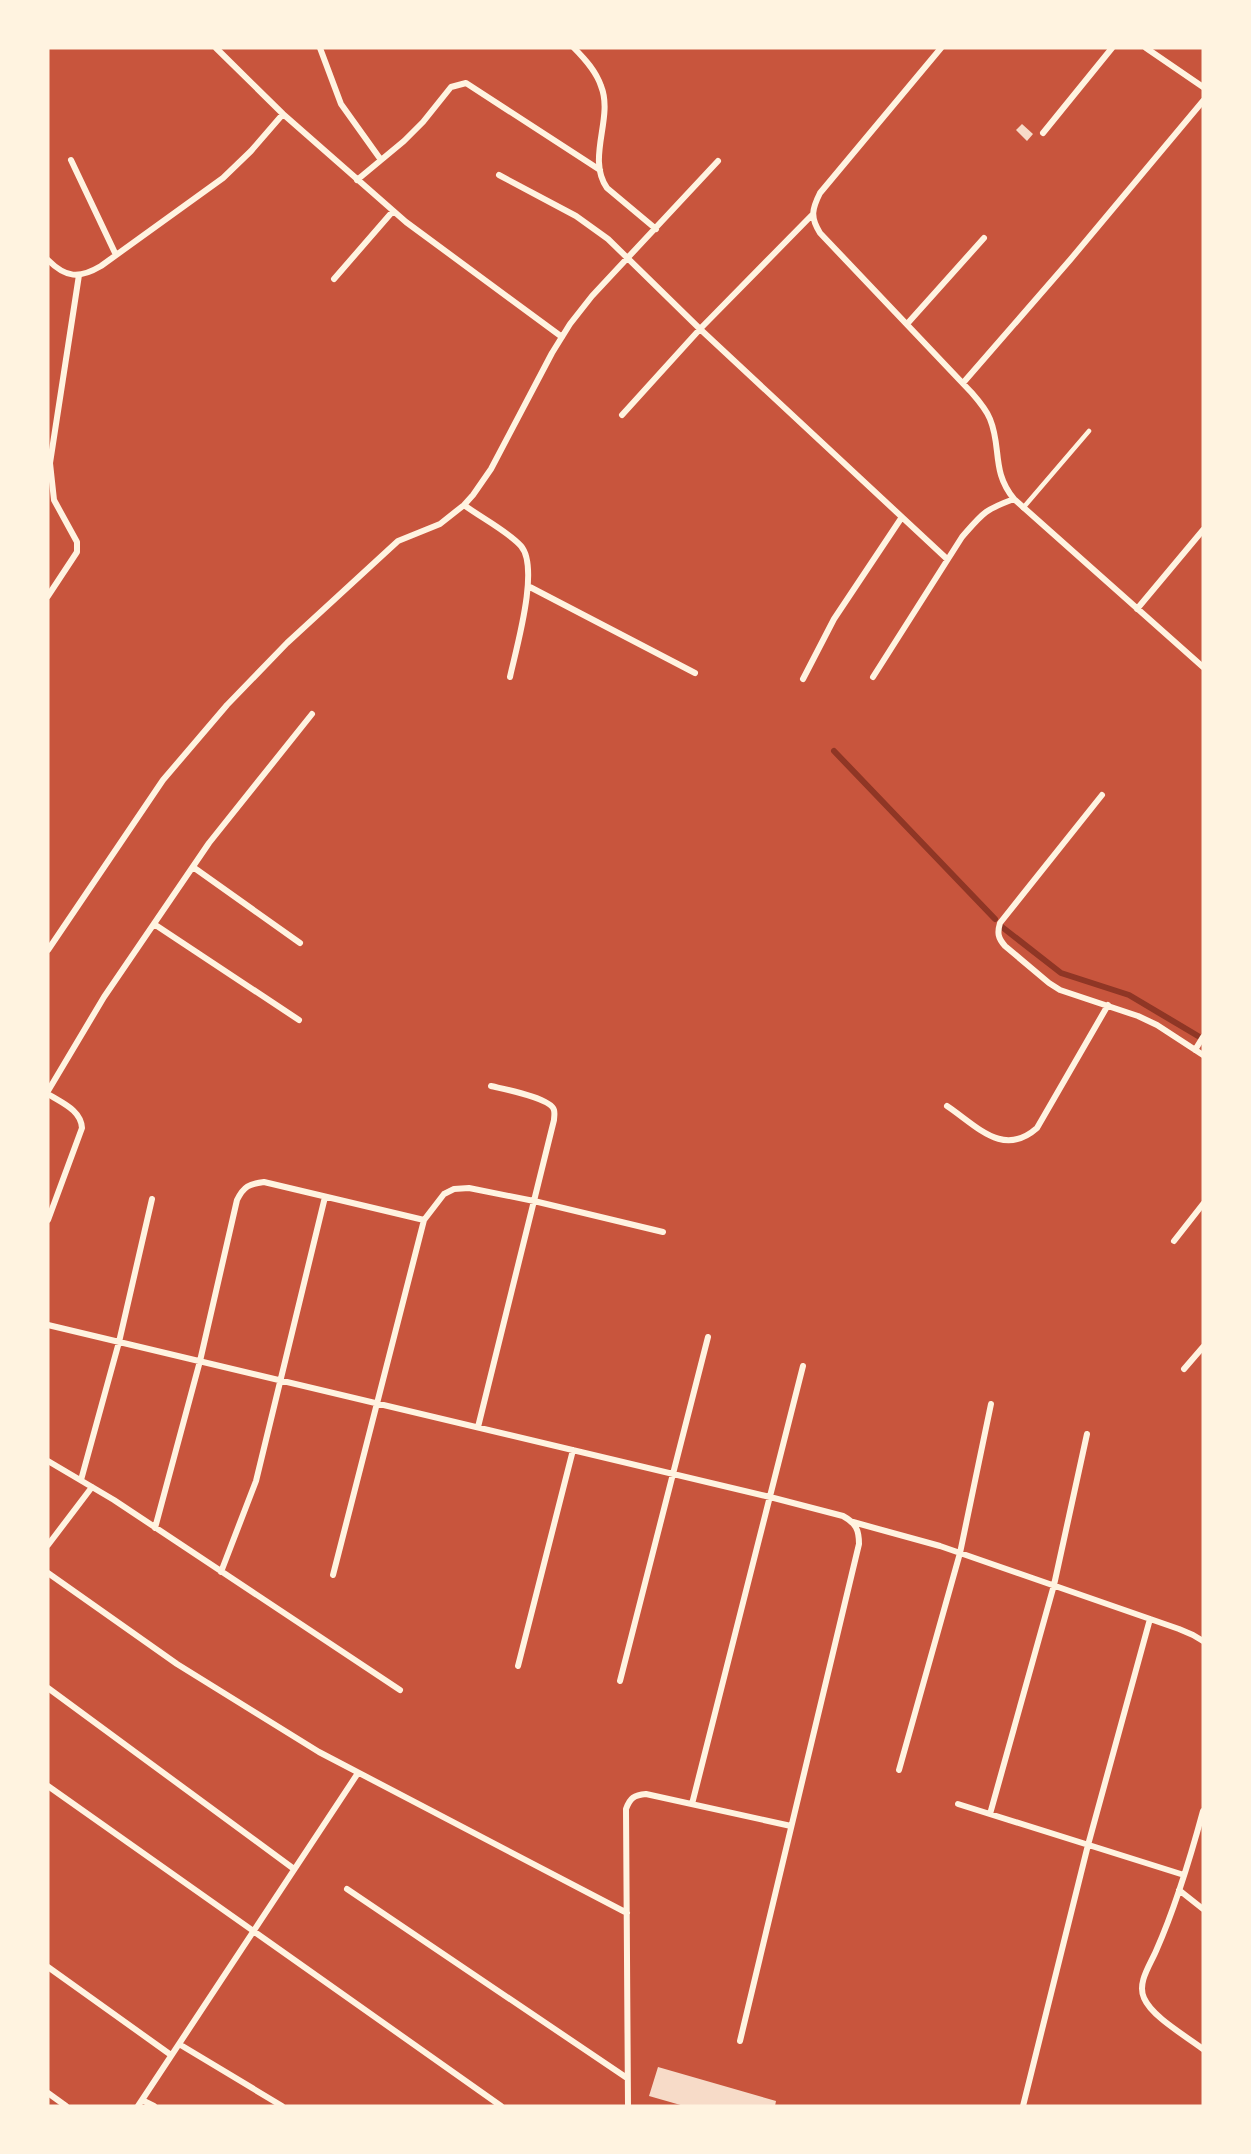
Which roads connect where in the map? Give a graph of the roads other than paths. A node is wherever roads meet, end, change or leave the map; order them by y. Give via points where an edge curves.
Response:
1 (216, 48) edge
2 (320, 48) edge
3 (574, 48) edge
4 (940, 48) edge
5 (1112, 48) edge
6 (1146, 48) edge
7 (1203, 87) edge
8 (1203, 101) edge
9 (283, 114) junction
10 (1043, 134) dead end
11 (71, 160) dead end
12 (381, 160) junction
13 (718, 161) dead end
14 (600, 170) junction
15 (499, 176) dead end
16 (357, 180) junction
17 (393, 211) junction
18 (812, 214) junction
19 (656, 229) junction
20 (984, 238) dead end
21 (116, 255) junction
22 (628, 258) junction
23 (48, 260) edge
24 (79, 275) junction
25 (334, 279) dead end
26 (907, 324) junction
27 (700, 329) junction
28 (562, 337) junction
29 (963, 383) junction
30 (622, 415) dead end
31 (1089, 431) dead end
32 (1014, 499) junction
33 (464, 505) junction
34 (1023, 508) junction
35 (902, 517) junction
36 (1203, 530) edge
37 (947, 558) junction
38 (528, 586) junction
39 (48, 596) edge
40 (1137, 609) junction
41 (1203, 667) edge
42 (694, 673) dead end
43 (510, 677) dead end
44 (873, 677) dead end
45 (803, 679) dead end
46 (312, 714) dead end
47 (1102, 795) dead end
48 (193, 867) junction
49 (154, 924) junction
50 (300, 944) dead end
51 (48, 950) edge
52 (1108, 1005) junction
53 (299, 1020) dead end
54 (1203, 1037) edge
55 (1195, 1050) junction
56 (1203, 1055) edge
57 (491, 1086) dead end
58 (48, 1093) edge
59 (947, 1106) dead end
60 (325, 1197) junction
61 (152, 1199) dead end
62 (534, 1201) junction
63 (1203, 1204) edge
64 (48, 1220) edge
65 (424, 1220) junction
66 (663, 1232) dead end
67 (1174, 1241) dead end
68 (48, 1325) edge
69 (708, 1337) dead end
70 (119, 1342) junction
71 (1203, 1347) edge
72 (200, 1360) junction
73 (802, 1366) dead end
74 (1184, 1369) dead end
75 (281, 1380) junction
76 (376, 1403) junction
77 (991, 1404) dead end
78 (478, 1427) junction
79 (1087, 1434) dead end
80 (573, 1450) junction
81 (48, 1461) edge
82 (672, 1474) junction
83 (81, 1480) junction
84 (92, 1487) junction
85 (770, 1497) junction
86 (853, 1521) junction
87 (155, 1528) junction
88 (48, 1545) edge
89 (960, 1553) junction
90 (221, 1572) junction
91 (48, 1573) edge
92 (333, 1575) dead end
93 (1054, 1585) junction
94 (1150, 1619) junction
95 (1203, 1641) edge
96 (518, 1666) dead end
97 (620, 1681) dead end
98 (48, 1689) edge
99 (400, 1690) dead end
100 (899, 1770) dead end
101 (358, 1773) junction
102 (48, 1786) edge
103 (692, 1804) junction
104 (958, 1804) dead end
105 (1203, 1811) edge
106 (990, 1814) junction
107 (791, 1826) junction
108 (1088, 1845) junction
109 (294, 1869) junction
110 (1184, 1875) junction
111 (347, 1888) dead end
112 (1179, 1890) junction
113 (1203, 1909) edge
114 (627, 1913) junction
115 (252, 1931) junction
116 (48, 1967) edge
117 (740, 2041) dead end
118 (178, 2044) junction
119 (1203, 2049) edge
120 (171, 2055) junction
121 (627, 2078) junction
122 (48, 2093) edge
123 (142, 2100) junction
124 (66, 2106) edge
125 (138, 2106) edge
126 (154, 2106) edge
127 (282, 2106) edge
128 (501, 2106) edge
129 (628, 2106) edge
130 (1023, 2106) edge

1 - 9 street
2 - 12 street via 341,104
3 - 14 street via 602,88
4 - 18 street via 820,193
5 - 10 street
6 - 7 street
8 - 29 street
9 - 16 street
9 - 21 street via 224,178
11 - 21 street
12 - 14 street via 423,122 451,87 466,83
12 - 16 street
13 - 19 street
14 - 19 street via 607,188
15 - 22 street via 576,216
16 - 17 street
17 - 25 street
17 - 28 street
18 - 26 street via 820,233
18 - 27 street
19 - 22 street
20 - 26 street
21 - 24 street
22 - 27 street
22 - 28 street via 592,296
23 - 24 street via 61,271
24 - 39 street via 50,464 54,500 77,542 77,552
26 - 29 street
27 - 30 street
27 - 35 street
28 - 33 street via 491,469
29 - 32 street via 990,419 1001,479
31 - 34 lane
32 - 34 street
32 - 37 street via 987,509
33 - 38 street via 521,547 528,560
33 - 51 street via 440,524 398,541 287,643 227,705 163,780
34 - 40 street
35 - 37 street
35 - 45 street via 834,619
36 - 40 street
37 - 44 street
38 - 42 street
38 - 43 street
40 - 41 street
46 - 48 street
47 - 52 street via 1000,923 997,932 1005,946 1049,983
48 - 49 street
48 - 50 street
49 - 53 street
49 - 58 street via 104,997
52 - 55 street via 1138,1016
52 - 59 street via 1037,1128 1028,1136 1004,1142
54 - 55 street
55 - 56 street
57 - 62 street via 540,1099 554,1110
58 - 64 street via 80,1117 82,1128
60 - 65 street
60 - 72 street via 264,1182 242,1189
60 - 75 street
61 - 70 street
62 - 65 street via 469,1188 454,1189 444,1194
62 - 66 street
62 - 78 street
63 - 67 street
65 - 76 street
68 - 70 street
69 - 82 street
70 - 72 street
70 - 83 street
71 - 74 street
72 - 75 street
72 - 87 street
73 - 85 street
75 - 76 street
75 - 90 street via 256,1481
76 - 78 street
76 - 92 street
77 - 89 street
78 - 80 street
79 - 93 street
80 - 82 street
80 - 96 street
81 - 83 street
82 - 85 street
82 - 97 street
83 - 84 street
84 - 87 street
84 - 88 street
85 - 86 street
85 - 103 street
86 - 89 street
86 - 107 street via 859,1532 859,1544
87 - 90 street
89 - 93 street
89 - 100 street
90 - 99 street
91 - 101 street via 177,1664
93 - 94 street
93 - 106 street
94 - 95 street
94 - 108 street
98 - 109 street
101 - 109 street
101 - 114 street
102 - 115 street
103 - 107 street
103 - 114 street via 646,1794 630,1800 626,1809
104 - 106 street
105 - 110 street
106 - 108 street
107 - 117 street
108 - 110 street
108 - 130 street
109 - 115 street
110 - 112 street
111 - 121 street
112 - 113 street
112 - 119 street via 1142,1991 1152,2010
114 - 121 street
115 - 118 street
115 - 128 street
116 - 120 street
118 - 120 street
118 - 127 street
120 - 123 street
121 - 129 street
122 - 124 street
123 - 125 street
123 - 126 street

